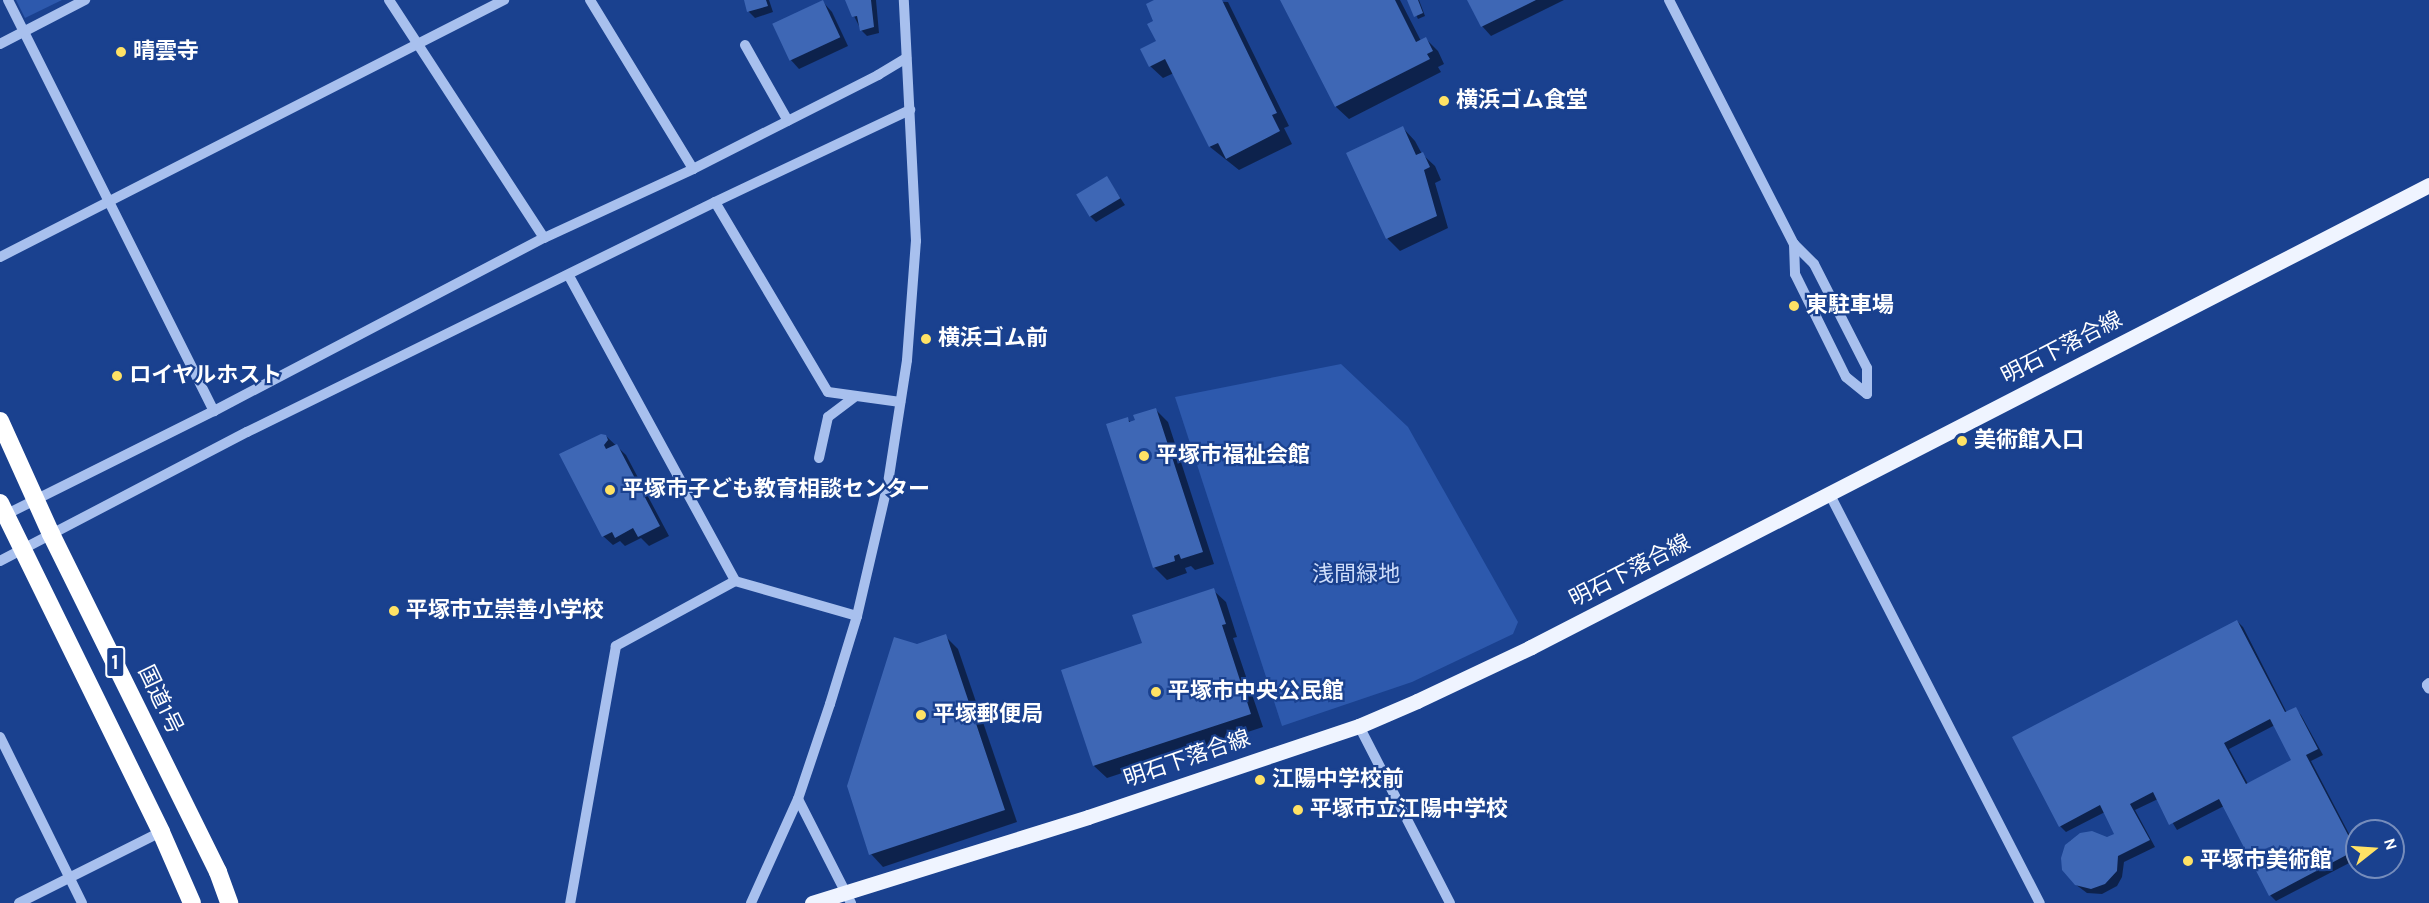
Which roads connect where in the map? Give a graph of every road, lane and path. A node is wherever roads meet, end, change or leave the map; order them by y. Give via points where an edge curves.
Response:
1 (8, 0) edge
2 (85, 0) edge
3 (389, 0) edge
4 (504, 0) edge
5 (590, 0) edge
6 (904, 0) edge
7 (1669, 0) edge
8 (24, 32) junction
9 (0, 44) edge
10 (419, 44) junction
11 (745, 45) dead end
12 (906, 58) junction
13 (910, 110) junction
14 (788, 121) junction
15 (693, 169) junction
16 (2429, 185) edge
17 (109, 202) junction
18 (715, 202) junction
19 (544, 238) junction
20 (1794, 244) junction
21 (0, 257) edge
22 (569, 276) junction
23 (855, 397) junction
24 (900, 402) junction
25 (214, 411) junction
26 (0, 421) edge
27 (819, 458) dead end
28 (1829, 493) junction
29 (36, 499) junction
30 (2, 512) edge
31 (51, 534) junction
32 (22, 550) junction
33 (0, 561) edge
34 (735, 581) junction
35 (857, 616) junction
36 (2429, 683) edge
37 (2429, 689) edge
38 (1359, 726) junction
39 (0, 737) edge
40 (798, 799) junction
41 (161, 832) junction
42 (70, 877) junction
43 (848, 898) edge
44 (20, 903) edge
45 (82, 903) edge
46 (192, 903) edge
47 (229, 903) edge
48 (570, 903) edge
49 (751, 903) edge
50 (812, 903) edge
51 (1450, 903) edge
52 (2040, 903) edge

1 - 8 street
2 - 8 street
3 - 10 street
4 - 10 street
5 - 15 street
6 - 12 street
7 - 20 street
8 - 9 street
8 - 17 street
10 - 17 street
10 - 19 street
11 - 14 street
12 - 13 street
12 - 14 street
13 - 18 street
13 - 24 street via 915,241 907,360
14 - 15 street
15 - 19 street
16 - 28 main road, 明石下落合線
17 - 21 street
17 - 25 street
18 - 22 street
18 - 23 street via 828,393
19 - 25 street
20 - 20 street via 1814,264 1867,368 1867,394 1846,377 1795,274
22 - 31 street via 248,432
22 - 34 street
23 - 24 street
23 - 27 street via 828,417
24 - 35 street via 888,483
25 - 29 street
26 - 29 highway, 国道1号 / 1
28 - 38 main road, 明石下落合線 via 1531,647
28 - 52 street
29 - 30 street
29 - 31 highway, 国道1号 / 1
30 - 32 highway, 1
31 - 32 street
31 - 47 highway, 国道1号 / 1 via 218,872
32 - 33 street
32 - 41 highway, 1
34 - 35 street
34 - 48 street via 616,646
35 - 40 street
36 - 37 street
38 - 43 main road, 明石下落合線
38 - 51 street
39 - 42 street
40 - 43 street
40 - 49 street
41 - 42 street
41 - 46 highway, 1
42 - 44 street
42 - 45 street
43 - 50 main road, 明石下落合線

